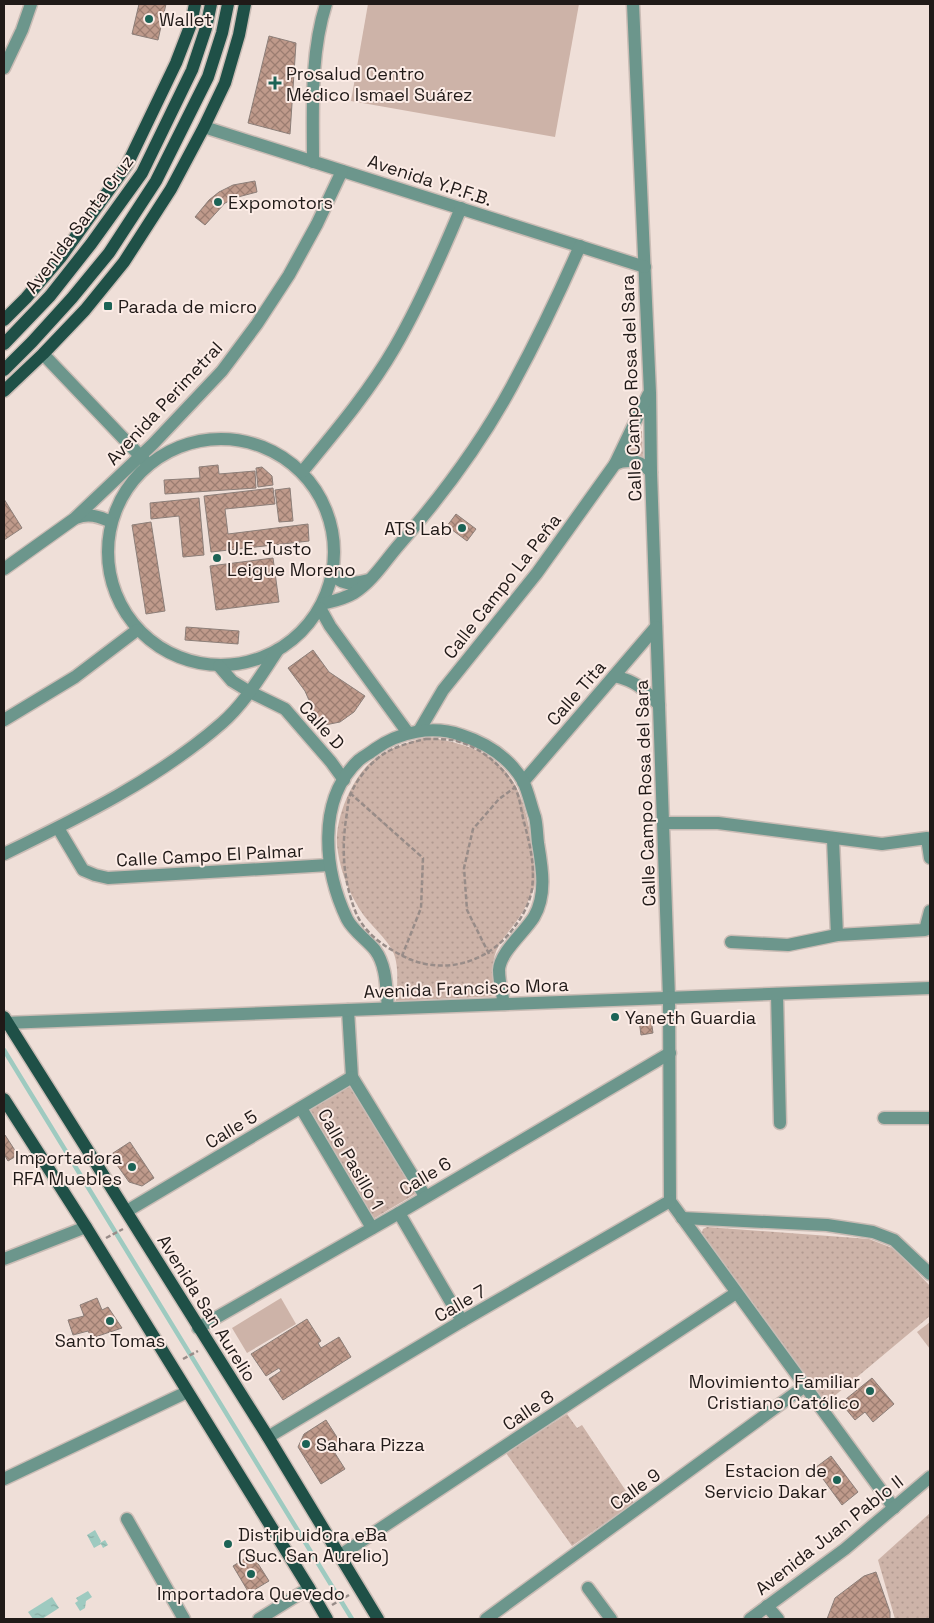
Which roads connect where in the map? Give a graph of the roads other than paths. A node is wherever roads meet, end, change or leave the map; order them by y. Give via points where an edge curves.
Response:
1 (31, 4) edge
2 (195, 4) edge
3 (211, 4) edge
4 (228, 4) edge
5 (246, 4) edge
6 (326, 4) edge
7 (633, 4) edge
8 (4, 68) edge
9 (204, 127) junction
10 (314, 162) junction
11 (342, 171) junction
12 (461, 208) junction
13 (580, 246) junction
14 (645, 267) junction
15 (4, 320) edge
16 (4, 344) edge
17 (44, 354) junction
18 (4, 370) edge
19 (4, 391) edge
20 (650, 393) junction
21 (144, 461) junction
22 (615, 464) junction
23 (302, 472) junction
24 (651, 472) junction
25 (74, 519) junction
26 (111, 522) junction
27 (4, 569) edge
28 (333, 572) junction
29 (369, 580) junction
30 (321, 606) junction
31 (656, 628) junction
32 (137, 630) junction
33 (278, 650) junction
34 (218, 666) junction
35 (614, 676) junction
36 (250, 692) junction
37 (659, 705) junction
38 (4, 720) edge
39 (413, 732) junction
40 (344, 780) junction
41 (519, 784) junction
42 (664, 823) junction
43 (58, 828) junction
44 (833, 839) junction
45 (4, 854) edge
46 (930, 858) edge
47 (329, 865) junction
48 (930, 911) edge
49 (837, 935) junction
50 (731, 942) dead end
51 (930, 988) edge
52 (777, 994) junction
53 (669, 998) junction
54 (504, 1004) junction
55 (388, 1008) junction
56 (348, 1010) junction
57 (5, 1021) edge
58 (670, 1053) junction
59 (352, 1077) junction
60 (4, 1098) edge
61 (301, 1108) junction
62 (884, 1118) dead end
63 (930, 1118) edge
64 (780, 1123) dead end
65 (425, 1196) junction
66 (670, 1201) junction
67 (127, 1211) junction
68 (399, 1213) junction
69 (682, 1218) junction
70 (86, 1227) junction
71 (372, 1228) junction
72 (4, 1259) edge
73 (930, 1273) edge
74 (736, 1293) junction
75 (462, 1321) junction
76 (198, 1328) junction
77 (804, 1386) junction
78 (187, 1392) junction
79 (268, 1437) junction
80 (930, 1477) edge
81 (4, 1479) edge
82 (894, 1508) junction
83 (128, 1519) dead end
84 (339, 1556) junction
85 (309, 1588) junction
86 (588, 1588) dead end
87 (766, 1606) junction
88 (184, 1619) edge
89 (259, 1619) edge
90 (327, 1619) edge
91 (378, 1619) edge
92 (486, 1619) edge
93 (611, 1619) edge
94 (750, 1619) edge
95 (778, 1619) edge

1 - 8 street
2 - 15 main road, Avenida Santa Cruz via 176,63 127,165 61,257
3 - 16 main road, Avenida Santa Cruz via 192,70 142,173 50,296
4 - 18 main road, Avenida Santa Cruz via 208,77 156,181 109,253 72,298
5 - 9 main road via 225,83
6 - 10 street via 313,76
7 - 14 street, Calle Campo Rosa del Sara
9 - 10 street, Avenida Y.P.F.B.
9 - 17 main road via 171,189 124,262
10 - 11 street, Avenida Y.P.F.B.
11 - 12 street, Avenida Y.P.F.B.
11 - 21 street, Avenida Perimetral via 289,275 257,324 222,371
12 - 13 street, Avenida Y.P.F.B.
12 - 23 street via 431,279 395,348 351,412
13 - 14 street, Avenida Y.P.F.B.
13 - 29 street via 511,388 421,520
14 - 20 street, Calle Campo Rosa del Sara
17 - 19 main road
17 - 21 street
20 - 22 street, Calle Campo La Peña
20 - 24 street, Calle Campo Rosa del Sara
21 - 23 street via 210,440 244,441 275,453
21 - 25 street, Avenida Perimetral
21 - 26 street via 125,490
22 - 24 street via 635,461
22 - 39 street, Calle Campo La Peña via 537,573
23 - 28 street via 323,502 334,536
24 - 31 street, Calle Campo Rosa del Sara
25 - 26 street via 92,516
25 - 27 street, Avenida Perimetral
26 - 32 street via 107,550 110,579 120,606
28 - 29 street via 346,584
28 - 30 street
29 - 30 street via 356,592
30 - 33 street via 302,632
30 - 39 street via 330,626
31 - 35 street, Calle Tita
31 - 37 street, Calle Campo Rosa del Sara
32 - 34 street via 174,656
32 - 38 street via 75,677
33 - 34 street via 250,662
33 - 36 street
34 - 36 street, Calle D via 232,681
35 - 37 street via 629,679
35 - 41 street, Calle Tita
36 - 40 street, Calle D via 285,709
36 - 43 street via 223,722 152,775
37 - 42 street, Calle Campo Rosa del Sara
39 - 40 street via 385,742 359,760
39 - 41 street via 452,732 480,741 505,758
40 - 47 street via 329,824
41 - 54 street via 535,819 543,879 534,916 501,960 499,971
42 - 44 street via 718,823
42 - 53 street, Calle Campo Rosa del Sara
43 - 45 street
43 - 47 street, Calle Campo El Palmar via 83,870 108,878
44 - 46 street via 882,844 927,838
44 - 49 street
47 - 55 street via 348,921 376,952 384,970
48 - 49 street via 925,930
49 - 50 street via 788,945
51 - 52 street, Avenida Francisco Mora
52 - 53 street, Avenida Francisco Mora
52 - 64 street
53 - 54 street, Avenida Francisco Mora
53 - 58 street, Calle Campo Rosa del Sara
54 - 55 street, Avenida Francisco Mora
55 - 56 street, Avenida Francisco Mora
56 - 57 street, Avenida Francisco Mora
56 - 59 street
57 - 67 main road, Avenida San Aurelio
58 - 65 street, Calle 6
58 - 66 street, Calle Campo Rosa del Sara
59 - 61 street, Calle 5
59 - 65 street
60 - 70 main road
61 - 67 street, Calle 5
61 - 71 street, Calle Pasillo 1
62 - 63 street
65 - 68 street, Calle 6
66 - 69 street
66 - 75 street, Calle 7
67 - 76 main road, Avenida San Aurelio
68 - 71 street, Calle 6
68 - 75 street, Calle Pasillo 1
69 - 73 street via 826,1225 873,1232 894,1240
69 - 74 street
70 - 72 street
70 - 78 main road
71 - 76 street, Calle 6
74 - 77 street
74 - 84 street, Calle 8
75 - 79 street, Calle 7
76 - 79 main road, Avenida San Aurelio
77 - 82 street
77 - 92 street, Calle 9
78 - 81 street
78 - 85 main road
79 - 84 main road, Avenida San Aurelio
80 - 82 street, Avenida Juan Pablo II
82 - 87 street, Avenida Juan Pablo II
83 - 88 street
84 - 91 main road, Avenida San Aurelio
85 - 89 street
85 - 90 main road
86 - 93 street
87 - 94 street, Avenida Juan Pablo II
87 - 95 street

